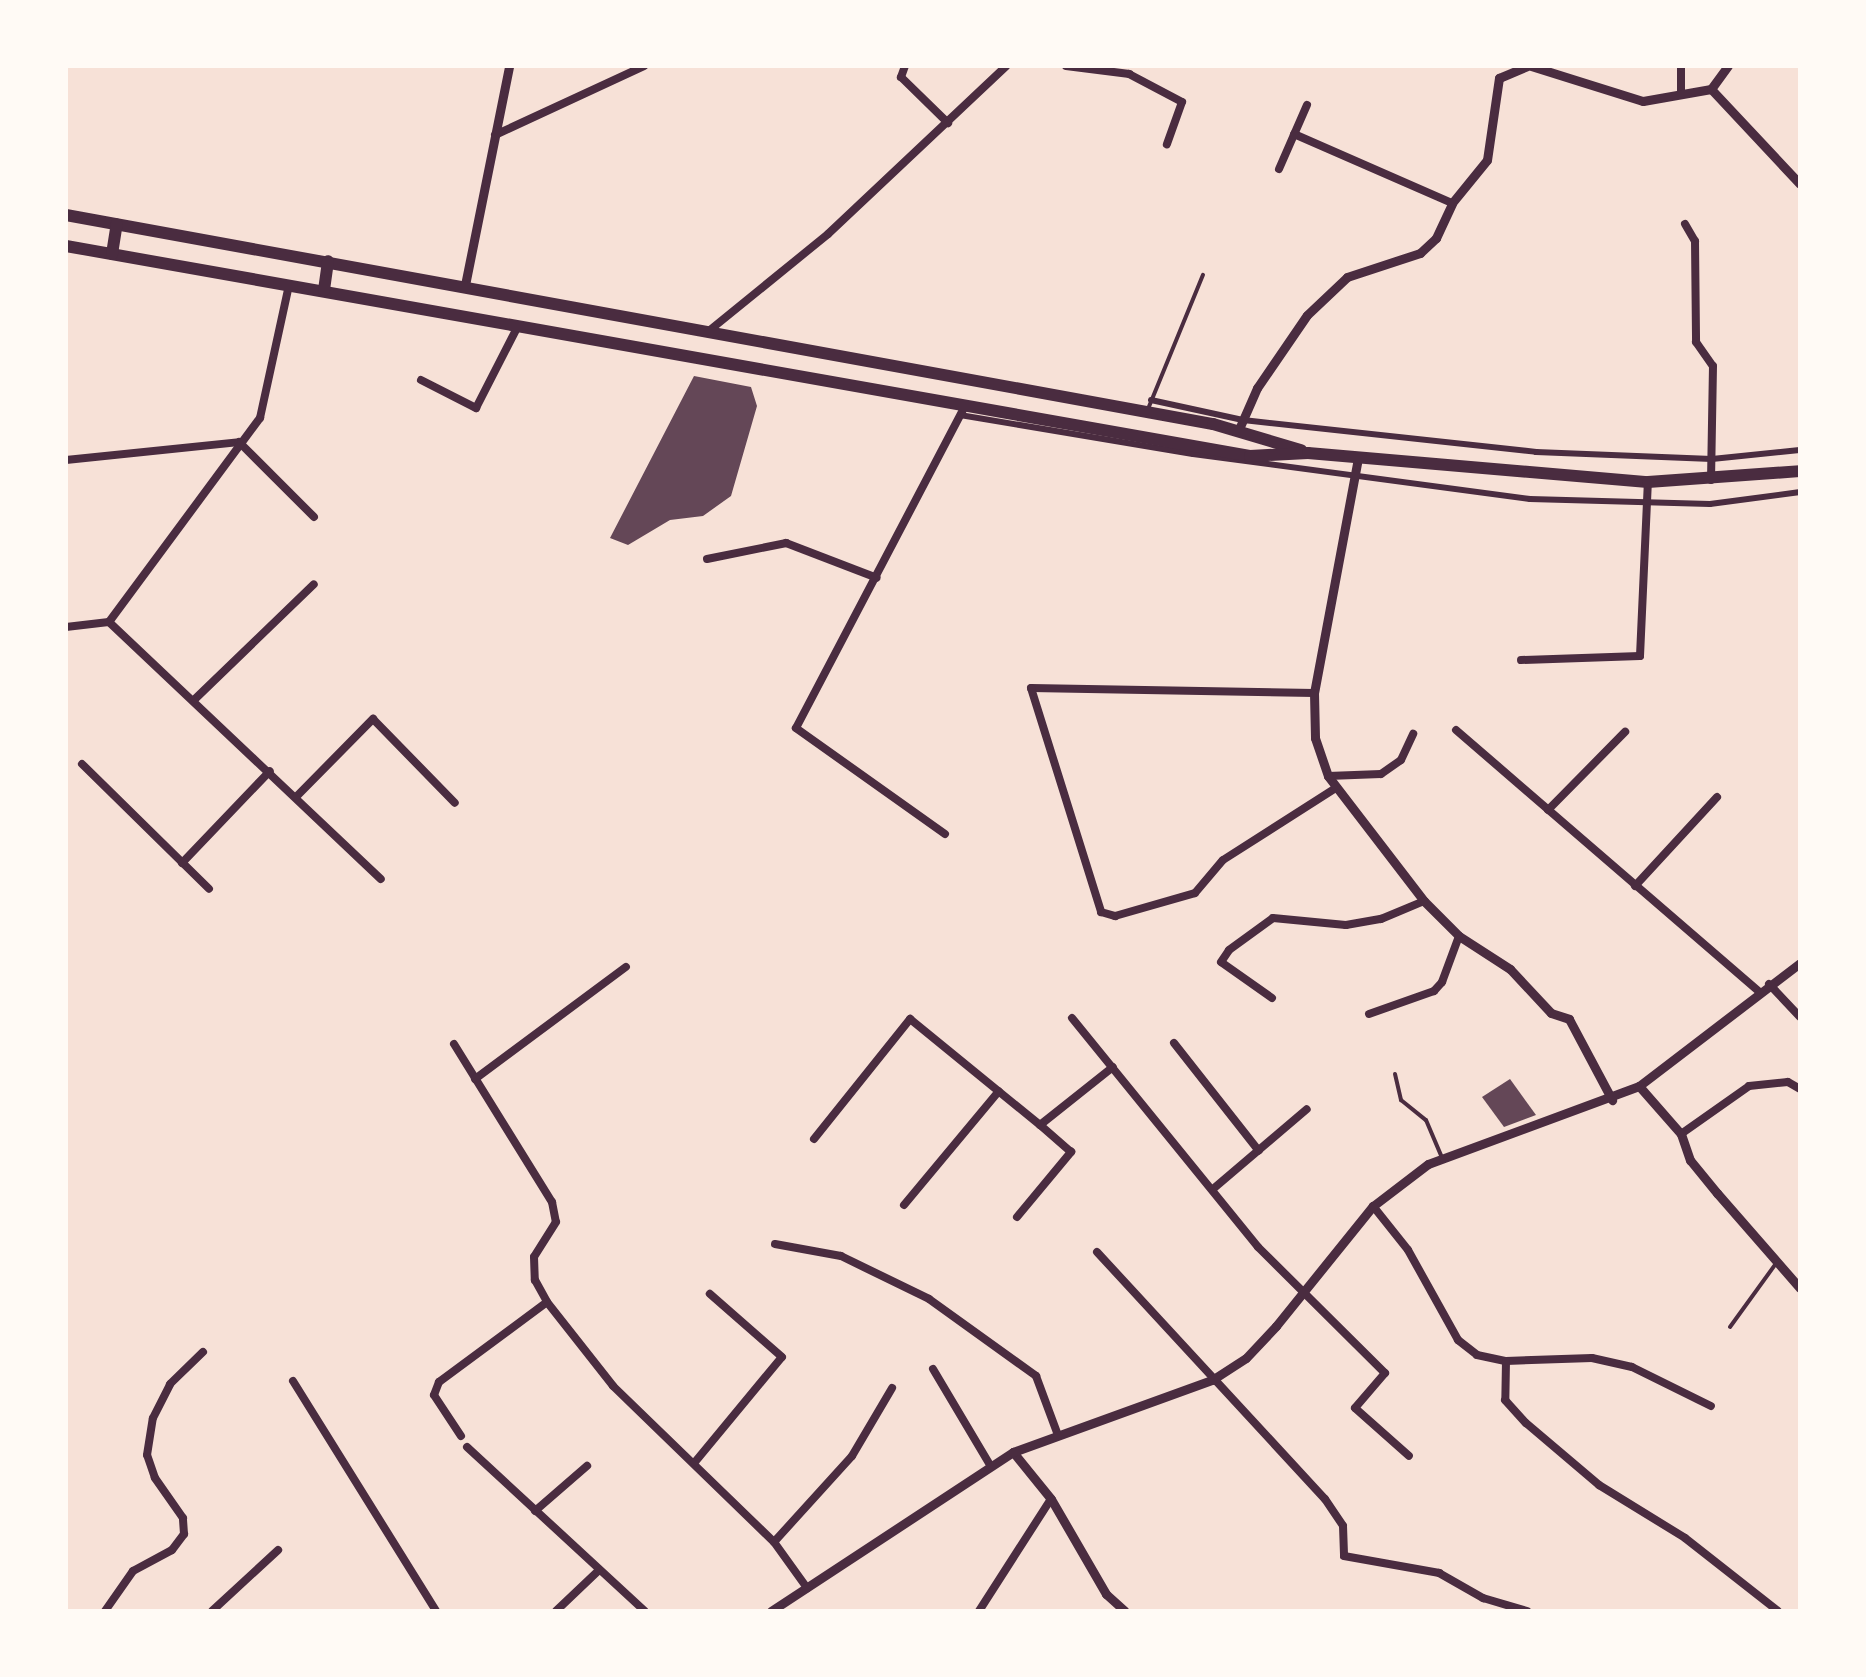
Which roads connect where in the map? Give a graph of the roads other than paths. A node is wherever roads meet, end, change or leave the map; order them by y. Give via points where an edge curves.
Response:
1 (509, 66) edge
2 (644, 66) edge
3 (905, 66) edge
4 (1006, 66) edge
5 (1066, 66) edge
6 (1529, 66) edge
7 (1681, 66) edge
8 (1728, 66) edge
9 (1711, 89) junction
10 (1681, 94) junction
11 (1307, 105) dead end
12 (948, 123) junction
13 (1294, 134) junction
14 (495, 135) junction
15 (1167, 144) dead end
16 (1279, 169) dead end
17 (1800, 184) edge
18 (1452, 203) junction
19 (66, 215) edge
20 (117, 224) junction
21 (1685, 224) dead end
22 (66, 246) edge
23 (112, 254) junction
24 (328, 261) junction
25 (1203, 275) dead end
26 (289, 285) junction
27 (465, 285) junction
28 (324, 290) junction
29 (518, 326) junction
30 (710, 330) junction
31 (421, 380) dead end
32 (1149, 406) junction
33 (962, 411) junction
34 (1241, 424) junction
35 (239, 442) junction
36 (1800, 450) edge
37 (1308, 453) junction
38 (1358, 458) junction
39 (1712, 459) junction
40 (66, 460) edge
41 (1800, 471) edge
42 (1356, 475) junction
43 (1711, 481) junction
44 (1648, 482) junction
45 (1800, 492) edge
46 (1647, 503) junction
47 (314, 517) dead end
48 (707, 559) dead end
49 (877, 578) junction
50 (314, 584) dead end
51 (109, 622) junction
52 (66, 627) edge
53 (1521, 660) dead end
54 (1314, 693) junction
55 (195, 699) junction
56 (1456, 730) dead end
57 (1625, 732) dead end
58 (1413, 734) dead end
59 (82, 764) dead end
60 (270, 771) junction
61 (1328, 776) junction
62 (1337, 787) junction
63 (296, 797) junction
64 (1717, 797) dead end
65 (455, 803) dead end
66 (1548, 810) junction
67 (945, 834) dead end
68 (182, 863) junction
69 (381, 879) dead end
70 (1635, 886) junction
71 (209, 889) dead end
72 (1424, 901) junction
73 (1459, 936) junction
74 (1800, 963) edge
75 (626, 967) dead end
76 (1769, 984) junction
77 (1759, 992) junction
78 (1272, 998) dead end
79 (1369, 1014) dead end
80 (1800, 1017) edge
81 (1072, 1018) dead end
82 (1174, 1043) dead end
83 (454, 1044) dead end
84 (1113, 1067) junction
85 (1395, 1074) dead end
86 (475, 1079) junction
87 (1639, 1086) junction
88 (1800, 1089) edge
89 (999, 1091) junction
90 (1612, 1100) junction
91 (1307, 1109) dead end
92 (1040, 1125) junction
93 (1681, 1134) junction
94 (814, 1139) dead end
95 (1259, 1151) junction
96 (1442, 1158) junction
97 (1213, 1189) junction
98 (904, 1205) dead end
99 (1373, 1206) junction
100 (1017, 1217) dead end
101 (775, 1244) dead end
102 (1097, 1252) dead end
103 (1778, 1260) junction
104 (1800, 1288) edge
105 (1304, 1292) junction
106 (710, 1294) dead end
107 (547, 1302) junction
108 (1730, 1327) dead end
109 (203, 1352) dead end
110 (1506, 1361) junction
111 (933, 1369) dead end
112 (1212, 1380) junction
113 (293, 1381) dead end
114 (892, 1388) dead end
115 (1711, 1406) dead end
116 (1058, 1435) junction
117 (461, 1436) dead end
118 (467, 1447) dead end
119 (1013, 1452) junction
120 (1409, 1456) dead end
121 (695, 1462) junction
122 (990, 1465) junction
123 (587, 1466) dead end
124 (1051, 1499) junction
125 (535, 1511) junction
126 (774, 1542) junction
127 (278, 1550) dead end
128 (599, 1570) junction
129 (807, 1588) junction
130 (105, 1611) edge
131 (212, 1611) edge
132 (436, 1611) edge
133 (556, 1611) edge
134 (645, 1611) edge
135 (771, 1611) edge
136 (979, 1611) edge
137 (1125, 1611) edge
138 (1527, 1611) edge
139 (1778, 1611) edge

1 - 14 street
2 - 14 street
3 - 12 street via 901,77
4 - 12 street
5 - 15 street via 1129,74 1182,102
6 - 10 street via 1643,101
6 - 18 street via 1499,78 1487,160
7 - 10 street
8 - 9 street
9 - 10 street
9 - 17 street
11 - 13 street
12 - 30 street via 828,234
13 - 16 street
13 - 18 street
14 - 27 street
18 - 34 street via 1436,238 1420,253 1347,277 1307,315 1257,388
19 - 20 main road
20 - 23 main road
20 - 24 main road
21 - 39 street via 1695,241 1696,342 1713,366
22 - 23 main road
23 - 26 main road
24 - 27 main road
24 - 28 main road
25 - 32 lane
26 - 28 main road
26 - 35 street via 260,418
27 - 30 main road
28 - 29 main road
29 - 31 street via 476,408
29 - 33 main road
30 - 32 main road
32 - 34 main road
33 - 37 main road via 1250,456
33 - 42 street
33 - 49 street
34 - 37 main road
34 - 39 street via 1536,452
35 - 40 street
35 - 47 street
35 - 51 street
36 - 39 street
37 - 38 main road
38 - 42 street
38 - 44 main road
39 - 43 street
41 - 43 main road
42 - 46 street via 1530,499
42 - 54 street
43 - 44 main road
44 - 46 street
45 - 46 street via 1710,504
46 - 53 street via 1640,656
48 - 49 street via 786,543
49 - 67 street via 796,728
50 - 55 street
51 - 52 street
51 - 55 street
54 - 61 street via 1315,738
54 - 62 street via 1031,688 1072,809 1093,901 1101,912 1115,916 1195,893 1223,860
55 - 60 street
56 - 66 street
57 - 66 street
58 - 61 street via 1401,760 1381,774
59 - 68 street
60 - 63 street
60 - 68 street
61 - 62 street
62 - 72 street
63 - 65 street via 373,719
63 - 69 street
64 - 70 street
66 - 70 street
68 - 71 street
70 - 77 street
72 - 73 street
72 - 78 street via 1346,925 1273,918 1221,962
73 - 79 street via 1434,991
73 - 90 street via 1510,969 1551,1013 1569,1019
74 - 76 street
75 - 86 street
76 - 77 street
76 - 80 street
77 - 87 street
81 - 84 street
82 - 95 street
83 - 86 street
84 - 92 street
84 - 97 street
85 - 96 lane via 1401,1100 1426,1120
86 - 107 street via 552,1202 556,1222 534,1257 535,1280
87 - 90 street
87 - 93 street
88 - 93 street via 1788,1082 1749,1086
89 - 92 street
89 - 94 street via 910,1019
89 - 98 street
90 - 96 street
91 - 95 street
92 - 100 street via 1071,1152
93 - 103 street via 1690,1160
95 - 97 street
96 - 99 street
97 - 105 street via 1258,1247
99 - 105 street
99 - 110 street via 1408,1250 1458,1340 1477,1355
101 - 116 street via 841,1256 929,1299 1036,1376
102 - 112 street
103 - 104 street
103 - 108 lane
105 - 112 street via 1246,1358
105 - 120 street via 1385,1373 1355,1408
106 - 121 street via 782,1357
107 - 117 street via 439,1382 434,1395
107 - 121 street via 613,1386
109 - 130 street via 170,1384 153,1418 147,1455 155,1478 183,1518 184,1534 172,1550 133,1571
110 - 115 street via 1605,1361 1632,1367
110 - 139 street via 1505,1400 1526,1423 1599,1485 1685,1538
111 - 122 street
112 - 116 street
112 - 138 street via 1325,1499 1343,1526 1344,1556 1439,1573 1483,1598
113 - 132 street
114 - 126 street via 852,1456
116 - 119 street
118 - 125 street
119 - 122 street
119 - 124 street
121 - 126 street
122 - 129 street
123 - 125 street
124 - 136 street
124 - 137 street via 1106,1594
125 - 128 street
126 - 129 street
127 - 131 street
128 - 133 street
128 - 134 street
129 - 135 street

